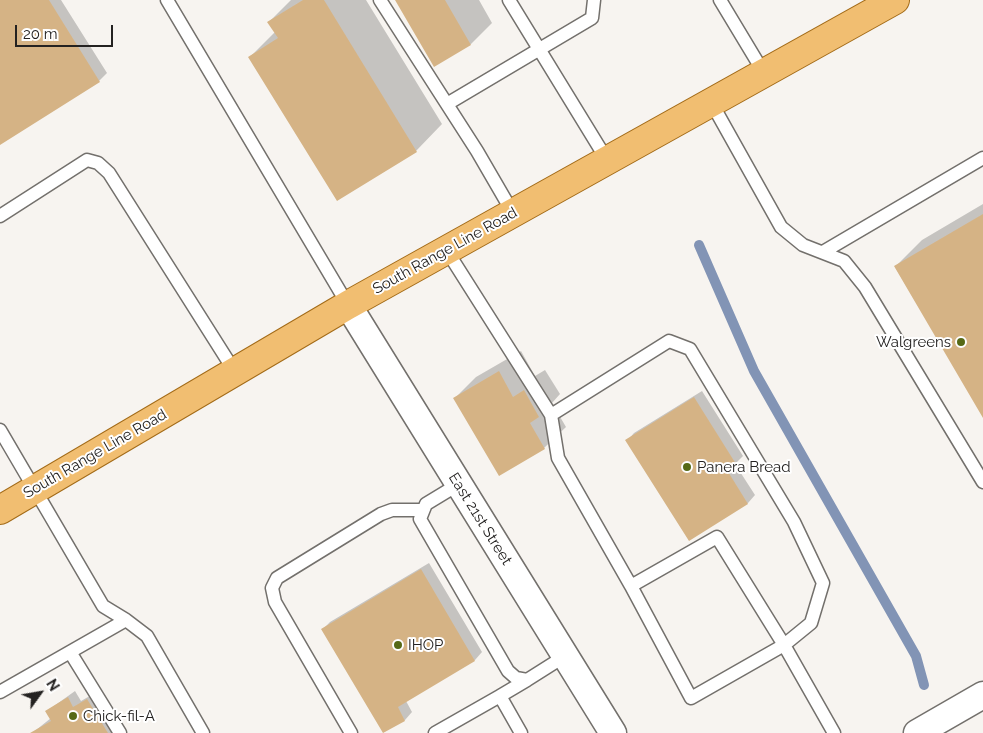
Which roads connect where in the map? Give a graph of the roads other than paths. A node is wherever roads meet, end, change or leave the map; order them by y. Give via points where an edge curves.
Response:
1 (380, 0) edge
2 (509, 0) edge
3 (594, 0) edge
4 (720, 0) edge
5 (172, 2) edge
6 (884, 4) edge
7 (538, 51) junction
8 (764, 73) junction
9 (711, 102) junction
10 (447, 104) junction
11 (983, 158) edge
12 (607, 160) junction
13 (513, 213) junction
14 (0, 216) edge
15 (447, 251) junction
16 (823, 252) junction
17 (348, 305) junction
18 (235, 372) junction
19 (551, 415) junction
20 (0, 430) edge
21 (983, 482) edge
22 (459, 484) junction
23 (36, 489) junction
24 (0, 510) edge
25 (422, 510) junction
26 (631, 586) junction
27 (126, 620) junction
28 (784, 645) junction
29 (70, 652) junction
30 (565, 656) junction
31 (527, 680) junction
32 (0, 692) edge
33 (983, 695) edge
34 (500, 696) junction
35 (120, 733) edge
36 (203, 733) edge
37 (351, 733) edge
38 (435, 733) edge
39 (521, 733) edge
40 (613, 733) edge
41 (834, 733) edge
42 (917, 733) edge

1 - 10 lane
2 - 7 lane
3 - 7 lane via 592,18
4 - 8 lane
5 - 17 lane
6 - 8 main road, South Range Line Road
7 - 10 lane
7 - 12 lane
8 - 9 main road, South Range Line Road
9 - 12 main road, South Range Line Road
9 - 16 lane via 781,227 803,245
10 - 13 lane
11 - 16 lane
12 - 13 main road, South Range Line Road
13 - 15 main road, South Range Line Road
14 - 18 lane via 87,160 98,162 109,173
15 - 17 main road, South Range Line Road
15 - 19 lane
16 - 21 lane via 844,261 865,287
17 - 18 main road, South Range Line Road
17 - 22 street, East 21st Street
18 - 23 main road, South Range Line Road
19 - 26 lane via 558,458
19 - 28 lane via 669,341 690,349 794,522 823,583 811,623
20 - 23 lane
22 - 25 lane via 426,504
22 - 30 street, East 21st Street
23 - 24 main road, South Range Line Road
23 - 27 lane via 103,606
25 - 31 lane via 420,519 508,671 516,678
25 - 37 lane via 392,510 381,514 277,578 272,588 275,602
26 - 28 lane via 717,537
26 - 28 lane via 691,698
27 - 29 lane
27 - 36 lane via 147,636
28 - 41 lane
29 - 32 lane
29 - 35 lane
30 - 31 lane
30 - 40 street, East 21st Street
31 - 34 lane
33 - 42 street
34 - 38 lane
34 - 39 lane

